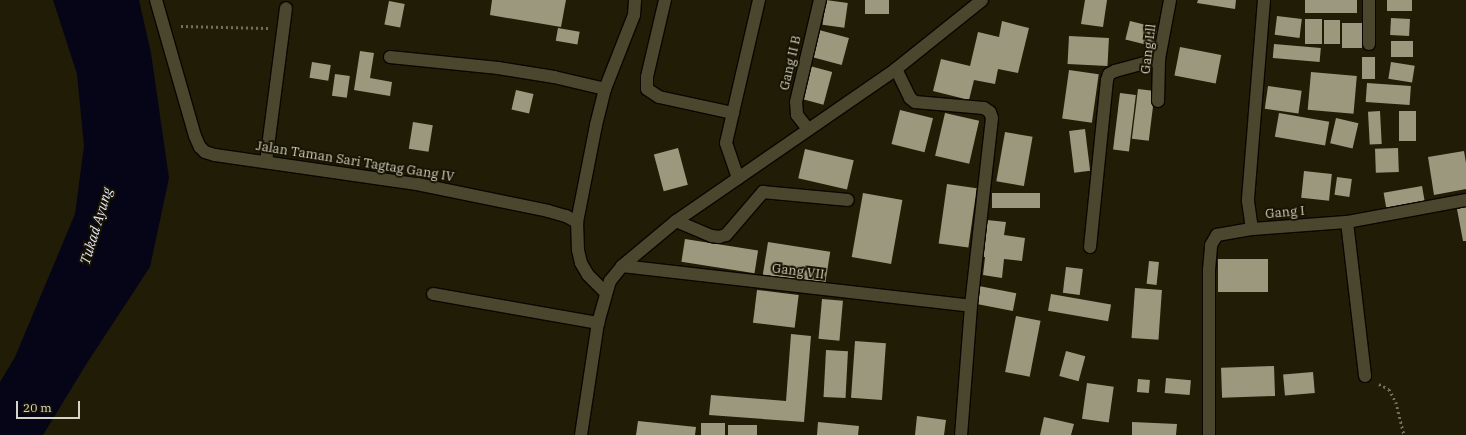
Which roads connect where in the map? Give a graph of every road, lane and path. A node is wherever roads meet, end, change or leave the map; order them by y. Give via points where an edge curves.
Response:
1 (156, 0) edge
2 (635, 0) edge
3 (665, 0) edge
4 (759, 0) edge
5 (820, 0) edge
6 (1170, 0) edge
7 (1264, 0) edge
8 (1368, 0) edge
9 (979, 1) edge
10 (286, 8) dead end
11 (164, 26) junction
12 (284, 28) junction
13 (1368, 44) dead end
14 (390, 57) dead end
15 (1159, 59) junction
16 (896, 69) junction
17 (605, 89) junction
18 (1158, 101) dead end
19 (733, 113) junction
20 (808, 129) junction
21 (266, 162) junction
22 (738, 178) junction
23 (848, 200) dead end
24 (1466, 200) edge
25 (676, 221) junction
26 (577, 222) junction
27 (1347, 222) junction
28 (1252, 230) junction
29 (1090, 247) dead end
30 (622, 266) junction
31 (606, 293) junction
32 (433, 294) dead end
33 (970, 306) junction
34 (598, 323) junction
35 (1365, 376) joint
36 (581, 435) edge
37 (961, 435) edge
38 (1209, 435) edge
39 (1404, 435) edge

1 - 11 street, Jalan Taman Sari Tagtag Gang IV
2 - 17 street via 634,15
3 - 19 street via 647,77 647,89 659,97
4 - 19 street
5 - 20 street, Gang II B via 796,102 798,115
6 - 15 street, Gang Lll
7 - 28 street, Gang I via 1248,201
8 - 13 street
9 - 16 street
10 - 12 street
11 - 12 path
11 - 21 street, Jalan Taman Sari Tagtag Gang IV via 200,147 205,152 215,155
12 - 21 street
14 - 17 street via 498,68
15 - 18 street, Gang Lll
15 - 29 street via 1109,74
16 - 20 street
16 - 33 street via 910,98 915,102 984,108 990,112 992,118
17 - 26 street
19 - 22 street via 726,143
20 - 22 street
21 - 26 street, Jalan Taman Sari Tagtag Gang IV via 417,184 548,211
22 - 25 street
23 - 25 street via 763,192 726,235 719,237
24 - 27 street, Gang I
25 - 30 street
26 - 31 street via 581,263 588,275
27 - 28 street, Gang I
27 - 35 street
28 - 38 street via 1217,235 1211,245
30 - 31 street via 610,282
30 - 33 street, Gang VII
31 - 34 street
32 - 34 street
33 - 37 street
34 - 36 street
35 - 39 path via 1389,389 1396,402

